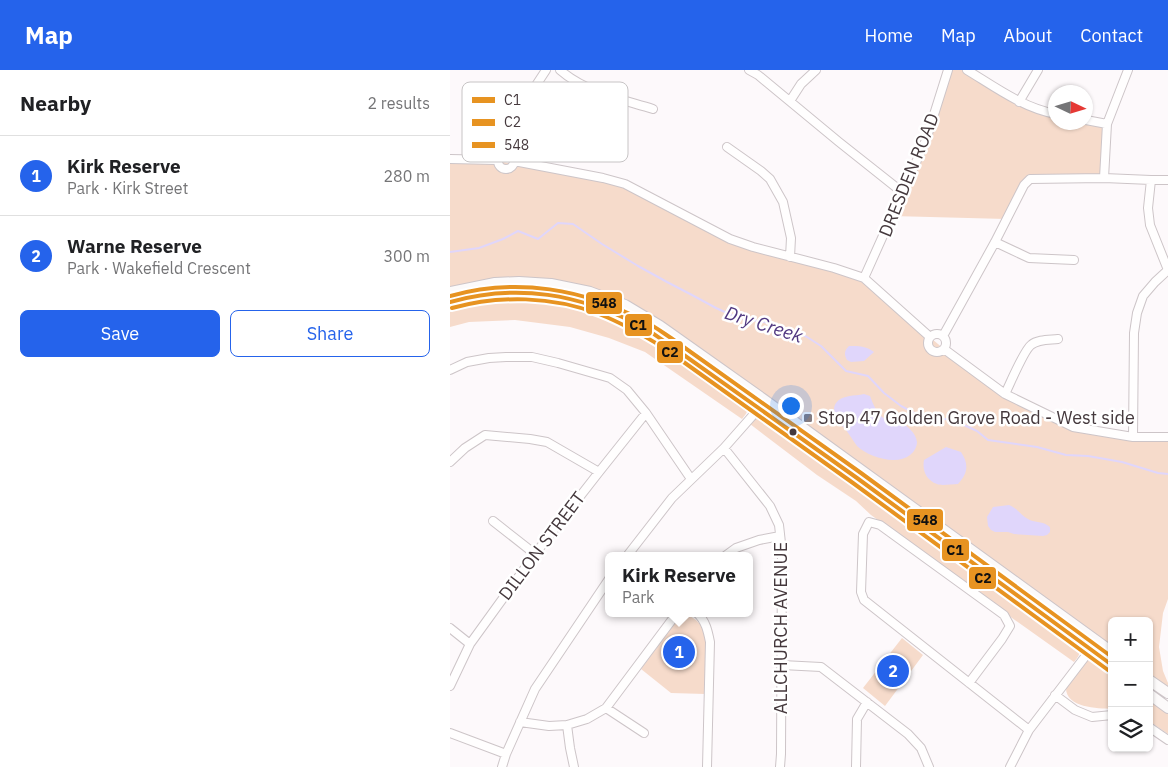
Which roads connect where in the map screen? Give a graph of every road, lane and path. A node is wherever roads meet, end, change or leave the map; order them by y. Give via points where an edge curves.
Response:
1 (546, 70) edge
2 (560, 70) edge
3 (749, 70) edge
4 (816, 70) edge
5 (948, 70) edge
6 (967, 70) edge
7 (1038, 70) edge
8 (1128, 70) edge
9 (538, 82) edge
10 (578, 82) edge
11 (628, 101) edge
12 (790, 102) junction
13 (1019, 102) junction
14 (653, 109) dead end
15 (1048, 112) edge
16 (1093, 121) edge
17 (1107, 124) junction
18 (727, 147) dead end
19 (498, 162) edge
20 (514, 162) edge
21 (520, 162) edge
22 (1104, 178) junction
23 (1151, 180) junction
24 (1168, 180) edge
25 (902, 192) junction
26 (994, 242) junction
27 (790, 257) junction
28 (1074, 260) dead end
29 (1168, 270) edge
30 (864, 278) junction
31 (450, 292) edge
32 (450, 302) edge
33 (943, 336) junction
34 (930, 337) junction
35 (1058, 339) dead end
36 (944, 348) junction
37 (450, 370) edge
38 (1005, 394) junction
39 (766, 400) junction
40 (758, 409) junction
41 (646, 413) junction
42 (1132, 437) junction
43 (1168, 437) edge
44 (724, 448) junction
45 (450, 462) edge
46 (599, 472) junction
47 (691, 479) junction
48 (493, 522) dead end
49 (780, 536) junction
50 (630, 552) edge
51 (730, 552) edge
52 (535, 554) junction
53 (605, 585) edge
54 (674, 617) edge
55 (702, 617) edge
56 (450, 628) edge
57 (470, 644) junction
58 (1094, 646) junction
59 (1108, 651) edge
60 (1109, 662) edge
61 (782, 665) junction
62 (969, 683) junction
63 (1153, 683) edge
64 (450, 686) edge
65 (1168, 694) edge
66 (1055, 695) junction
67 (1153, 697) edge
68 (867, 702) junction
69 (606, 708) junction
70 (1168, 708) edge
71 (1108, 715) edge
72 (520, 722) junction
73 (567, 725) junction
74 (1029, 730) junction
75 (1153, 730) edge
76 (450, 733) edge
77 (644, 733) dead end
78 (1168, 740) edge
79 (506, 754) junction
80 (502, 767) edge
81 (574, 767) edge
82 (706, 767) edge
83 (780, 767) edge
84 (856, 767) edge
85 (929, 767) edge
86 (1010, 767) edge

1 - 9 street
2 - 10 street
3 - 12 street
4 - 12 street
5 - 25 street, DRESDEN ROAD via 926,140
6 - 13 street
7 - 13 street
8 - 17 street
11 - 14 street
12 - 25 street
13 - 15 street
16 - 17 street
17 - 22 street
18 - 27 street via 770,179 783,202 792,238
19 - 20 street via 505,170 511,168
21 - 27 street via 625,184 730,239
22 - 23 street
22 - 26 street via 1030,179
23 - 24 street
23 - 29 street via 1150,225
25 - 30 street, DRESDEN ROAD
26 - 28 street via 1029,258
26 - 33 street
27 - 30 street
29 - 42 street via 1143,296 1137,314
30 - 34 street
31 - 39 main road via 519,282 590,292 625,305 660,326
32 - 40 main road via 518,292 558,296 601,308 667,343
33 - 34 street
33 - 36 street via 946,341
34 - 36 street via 930,348 939,352
35 - 38 street via 1030,345
36 - 38 street
37 - 41 street via 467,362 532,357 610,378 627,390
38 - 42 street via 1073,426
39 - 40 street
39 - 58 main road
40 - 44 street
40 - 58 main road
41 - 46 street, DILLON STREET
41 - 47 street
42 - 43 street
44 - 47 street
44 - 49 street, ALLCHURCH AVENUE via 770,506 780,525
45 - 46 street via 485,435 547,442
46 - 52 street, DILLON STREET
47 - 50 street
48 - 52 street
49 - 51 street via 759,540
49 - 61 street, ALLCHURCH AVENUE
52 - 57 street, DILLON STREET
53 - 72 street via 535,689
54 - 69 street
55 - 82 street via 710,642
56 - 57 street
57 - 64 street, DILLON STREET
58 - 59 main road
58 - 60 main road
58 - 66 street
61 - 68 street via 821,667
61 - 83 street, ALLCHURCH AVENUE
62 - 62 street via 864,600 861,592 863,534 869,522 880,525 1004,614 1010,626
62 - 74 street
63 - 65 main road
66 - 71 street via 1075,710 1092,717
66 - 74 street
67 - 70 main road
68 - 84 street via 857,719
68 - 85 street via 908,734 921,748
69 - 73 street
69 - 77 street
72 - 73 street
72 - 79 street
73 - 81 street
74 - 86 street
75 - 78 street
76 - 79 street
79 - 80 street

